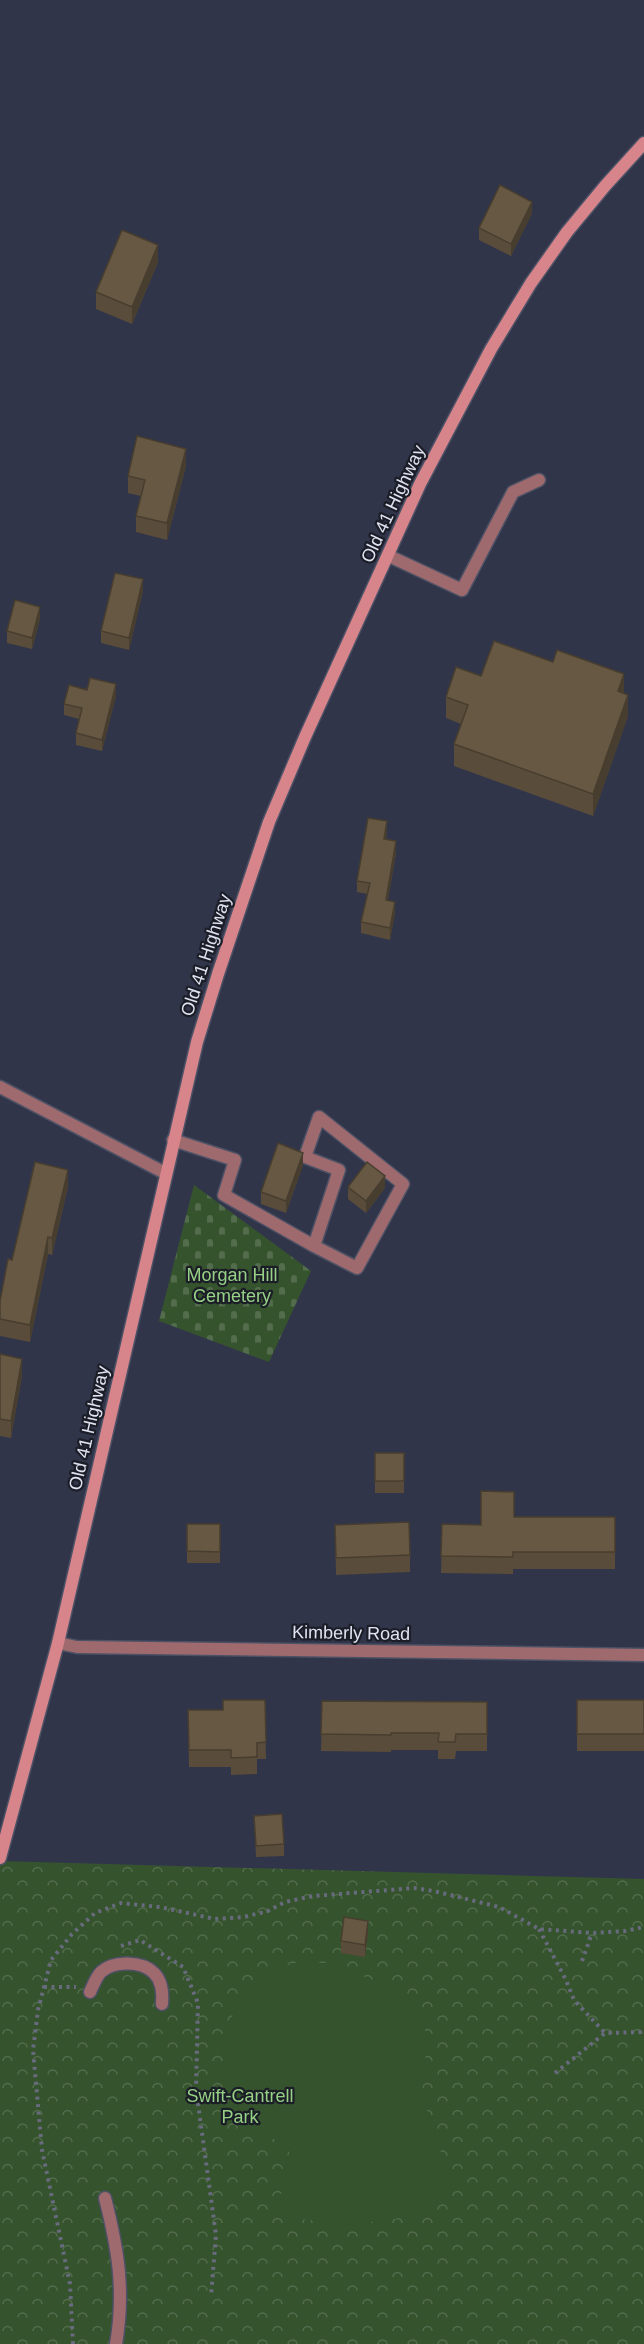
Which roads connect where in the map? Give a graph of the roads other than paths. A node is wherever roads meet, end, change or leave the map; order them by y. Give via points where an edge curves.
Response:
1 (644, 143) edge
2 (539, 480) dead end
3 (389, 556) junction
4 (0, 1087) edge
5 (173, 1140) junction
6 (165, 1173) junction
7 (314, 1246) junction
8 (57, 1643) junction
9 (644, 1655) edge
10 (0, 1858) edge
11 (90, 1992) dead end
12 (162, 2004) dead end
13 (105, 2198) dead end
14 (116, 2344) edge

1 - 3 main road, Old 41 Highway via 567,232 531,283 420,484
2 - 3 street via 513,492 462,590
3 - 5 main road, Old 41 Highway via 269,822 214,985
4 - 6 street
5 - 6 main road, Old 41 Highway
5 - 7 street via 235,1160 224,1195
6 - 8 main road, Old 41 Highway
7 - 7 street via 339,1170 305,1157 319,1117 403,1184 357,1268
8 - 9 street, Kimberly Road via 77,1647
8 - 10 main road, Old 41 Highway
11 - 12 street via 101,1972 116,1964 135,1964 153,1971 158,1978
13 - 14 street via 121,2276

